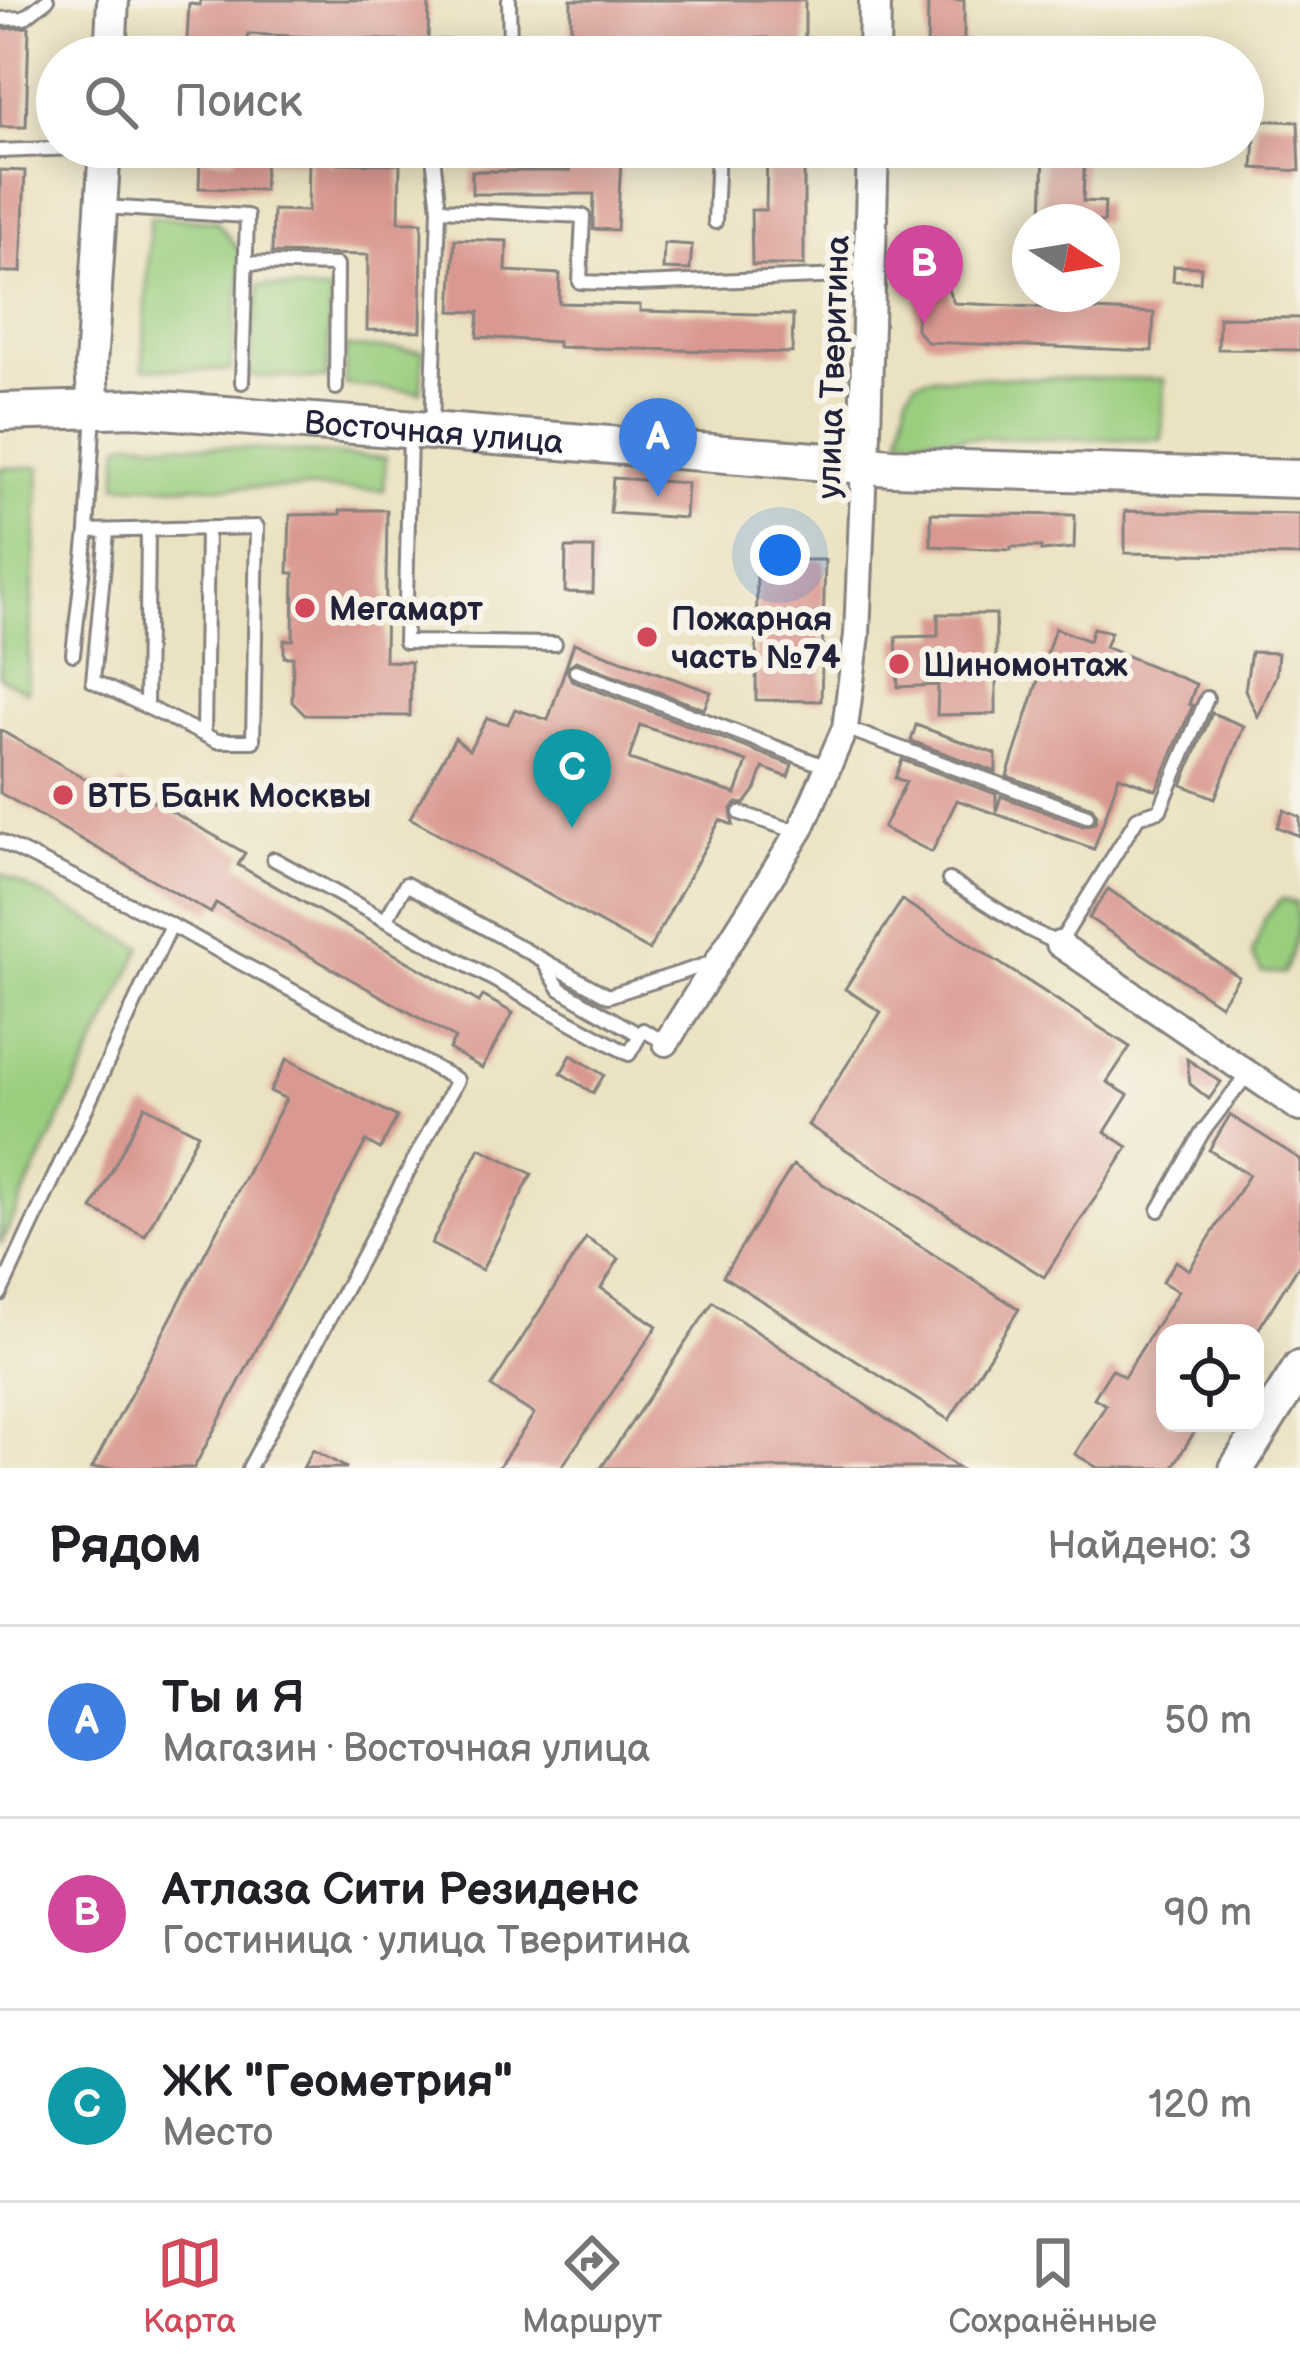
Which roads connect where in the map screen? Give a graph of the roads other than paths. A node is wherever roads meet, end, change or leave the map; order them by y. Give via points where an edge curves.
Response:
1 (47, 0) edge
2 (113, 0) edge
3 (509, 0) edge
4 (875, 0) edge
5 (0, 19) edge
6 (111, 36) edge
7 (510, 36) edge
8 (874, 36) edge
9 (36, 150) edge
10 (0, 151) edge
11 (102, 168) edge
12 (435, 168) edge
13 (717, 168) edge
14 (874, 168) edge
15 (101, 207) junction
16 (440, 209) junction
17 (715, 222) dead end
18 (245, 263) junction
19 (872, 275) junction
20 (242, 382) dead end
21 (336, 388) dead end
22 (94, 410) junction
23 (0, 412) edge
24 (421, 429) junction
25 (864, 465) junction
26 (1300, 479) edge
27 (207, 529) junction
28 (148, 530) junction
29 (87, 531) junction
30 (107, 532) junction
31 (555, 644) dead end
32 (73, 654) dead end
33 (576, 671) dead end
34 (1207, 698) dead end
35 (146, 706) junction
36 (845, 728) junction
37 (204, 734) junction
38 (828, 768) junction
39 (740, 813) dead end
40 (1087, 816) dead end
41 (798, 832) junction
42 (0, 841) edge
43 (274, 859) dead end
44 (949, 880) dead end
45 (386, 919) junction
46 (171, 925) junction
47 (1059, 944) junction
48 (543, 960) junction
49 (719, 960) junction
50 (640, 1035) junction
51 (666, 1043) joint
52 (1247, 1075) junction
53 (1300, 1108) edge
54 (1159, 1210) dead end
55 (0, 1294) edge
56 (1300, 1368) edge
57 (249, 1468) edge
58 (1237, 1468) edge

1 - 5 lane via 24,18
2 - 6 street
3 - 7 lane
4 - 8 street
9 - 10 lane
11 - 15 street
12 - 16 lane
13 - 17 lane
14 - 19 street, улица Тверитина
15 - 18 lane via 247,216
15 - 22 street
16 - 19 lane via 583,216 580,282
16 - 24 lane
18 - 20 lane
18 - 21 lane via 337,265
19 - 25 street, улица Тверитина
22 - 23 main road, Восточная улица
22 - 24 main road, Восточная улица
22 - 29 lane
24 - 25 main road, Восточная улица
24 - 31 lane via 405,642
25 - 26 main road, Восточная улица
25 - 36 street, улица Тверитина
27 - 28 lane
27 - 37 lane
27 - 37 lane via 256,527 253,741
28 - 30 lane
28 - 35 lane
29 - 30 lane
29 - 32 lane
30 - 35 lane via 93,681
33 - 38 lane
34 - 47 lane via 1160,810 1138,818
35 - 37 lane
36 - 38 street, улица Тверитина
36 - 40 lane
38 - 41 street, улица Тверитина
39 - 41 lane
41 - 49 street, улица Тверитина
42 - 46 lane
43 - 45 lane
44 - 47 lane
45 - 48 lane via 406,884
45 - 50 lane via 629,1054
46 - 55 lane
46 - 57 lane via 457,1080
47 - 52 street
48 - 49 lane via 608,996
48 - 50 lane via 560,989
49 - 51 street, улица Тверитина
50 - 51 lane
52 - 53 street
52 - 54 lane via 1202,1132
56 - 58 main road

